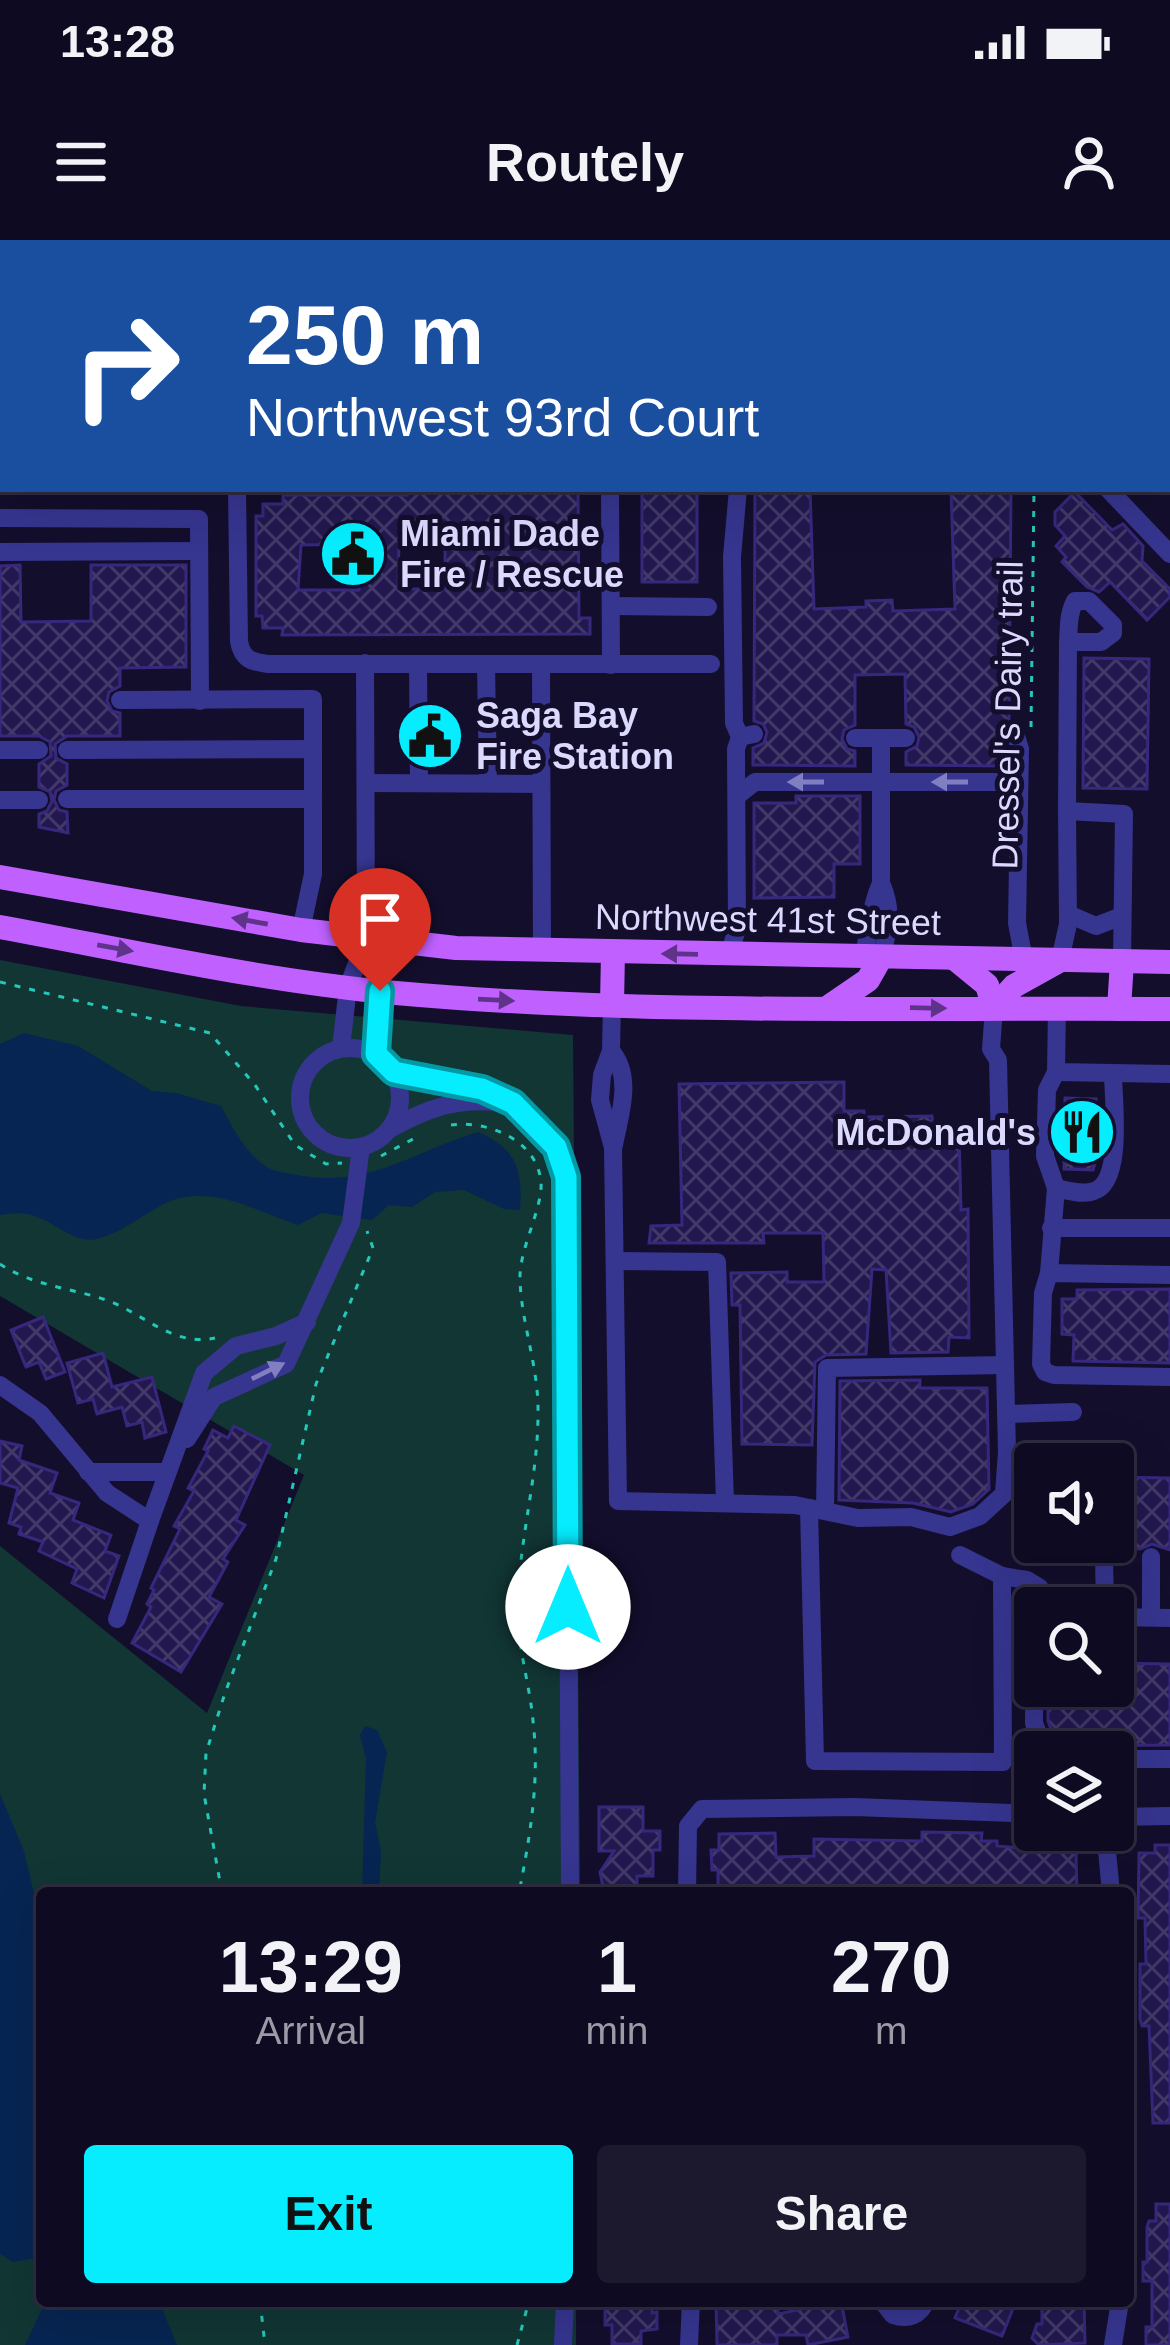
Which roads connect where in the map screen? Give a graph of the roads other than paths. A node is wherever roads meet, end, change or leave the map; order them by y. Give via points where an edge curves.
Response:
1 (236, 492) edge
2 (610, 492) edge
3 (738, 492) edge
4 (1111, 492) edge
5 (0, 518) edge
6 (199, 550) junction
7 (0, 552) edge
8 (1170, 554) edge
9 (610, 606) junction
10 (708, 607) dead end
11 (1069, 642) dead end
12 (365, 663) junction
13 (418, 664) junction
14 (486, 664) junction
15 (541, 664) junction
16 (711, 664) dead end
17 (610, 665) junction
18 (120, 700) dead end
19 (200, 701) junction
20 (1009, 733) dead end
21 (855, 738) dead end
22 (881, 738) junction
23 (906, 738) dead end
24 (313, 749) junction
25 (0, 750) edge
26 (39, 750) dead end
27 (67, 750) dead end
28 (419, 782) junction
29 (881, 782) junction
30 (1019, 782) junction
31 (366, 783) junction
32 (488, 783) junction
33 (541, 784) junction
34 (736, 796) junction
35 (313, 799) junction
36 (0, 800) edge
37 (39, 800) dead end
38 (67, 800) dead end
39 (1067, 811) junction
40 (0, 877) edge
41 (1068, 914) junction
42 (1122, 916) junction
43 (0, 927) edge
44 (301, 930) junction
45 (366, 940) junction
46 (542, 952) junction
47 (613, 953) junction
48 (729, 955) junction
49 (872, 957) junction
50 (954, 958) junction
51 (1024, 960) junction
52 (1060, 960) junction
53 (1122, 961) junction
54 (1170, 962) edge
55 (348, 987) junction
56 (380, 991) junction
57 (612, 1004) junction
58 (830, 1006) junction
59 (1057, 1008) junction
60 (994, 1009) junction
61 (1119, 1009) junction
62 (1170, 1009) edge
63 (341, 1048) junction
64 (376, 1054) junction
65 (394, 1072) junction
66 (1056, 1072) junction
67 (1113, 1072) junction
68 (1170, 1074) edge
69 (513, 1103) junction
70 (389, 1130) junction
71 (358, 1159) junction
72 (1056, 1188) junction
73 (1051, 1228) junction
74 (1170, 1228) edge
75 (615, 1261) junction
76 (1048, 1273) junction
77 (1170, 1275) edge
78 (307, 1322) junction
79 (1005, 1365) junction
80 (1170, 1377) edge
81 (0, 1385) edge
82 (1072, 1412) dead end
83 (1006, 1414) junction
84 (88, 1472) junction
85 (165, 1472) junction
86 (725, 1502) junction
87 (817, 1509) junction
88 (150, 1522) junction
89 (960, 1555) dead end
90 (1151, 1557) dead end
91 (1002, 1576) junction
92 (1038, 1587) edge
93 (1160, 1617) edge
94 (117, 1619) dead end
95 (1134, 1759) edge
96 (1170, 1759) edge
97 (1014, 1814) edge
98 (1170, 1816) edge
99 (1134, 1817) edge
100 (1107, 1851) edge
101 (570, 1887) edge
102 (687, 1887) edge
103 (1110, 1887) edge
104 (565, 2307) edge
105 (691, 2307) edge
106 (887, 2307) edge
107 (923, 2307) edge
108 (1119, 2307) edge
109 (562, 2345) edge
110 (689, 2345) edge
111 (1113, 2345) edge

1 - 12 street via 242,654 268,664
2 - 9 street
3 - 34 street via 734,723 747,736 736,749
4 - 8 street
5 - 6 street via 199,519
6 - 7 street
6 - 19 street
9 - 10 street
9 - 17 street
11 - 39 street
12 - 13 street
12 - 31 street
13 - 14 street
13 - 28 street
14 - 15 street
14 - 32 street
15 - 17 street
15 - 33 street
16 - 17 street
18 - 19 street
19 - 24 street via 313,699
20 - 30 street via 1018,740
21 - 22 street
22 - 23 street
22 - 29 street
24 - 27 street
24 - 35 street
25 - 26 street
28 - 31 street
28 - 32 street
30 -> 29 street
29 -> 34 street via 755,782
29 - 49 street via 881,884 890,928
30 - 51 street
31 - 45 street
32 - 33 street
33 - 46 street
34 - 48 street via 737,929
35 - 38 street
35 - 44 street via 314,874
36 - 37 street
39 - 41 street
39 - 42 street via 1124,814
44 -> 40 main road, Northwest 41st Street
41 - 42 street via 1096,926
41 - 52 street
42 - 53 street
43 -> 55 main road
44 - 45 main road, Northwest 41st Street
45 - 46 main road, Northwest 41st Street
45 - 55 street
45 - 56 street
46 - 47 main road, Northwest 41st Street
48 -> 47 main road, Northwest 41st Street
47 - 57 main road
48 - 49 main road, Northwest 41st Street
49 - 50 main road, Northwest 41st Street
49 - 58 main road via 868,980
50 - 51 main road, Northwest 41st Street
50 - 60 main road via 987,985
51 - 52 main road, Northwest 41st Street
52 - 53 main road, Northwest 41st Street
52 - 60 main road via 1014,986
53 - 54 main road, Northwest 41st Street
53 - 61 main road
55 - 56 main road
55 - 63 street
56 -> 57 main road
56 - 64 street
57 - 58 main road
57 - 75 street via 600,1100 614,1149
58 -> 60 main road
59 - 60 main road
59 - 61 main road
59 - 66 street
60 - 79 street
61 - 62 main road
63 - 64 street
63 - 71 street via 306,1071 299,1104 314,1134
64 - 65 street
65 - 69 street
65 - 70 street via 401,1100
66 - 67 street
66 - 72 street via 1047,1090 1045,1156
67 - 68 street
67 - 72 street via 1113,1169 1094,1192
69 - 70 street via 428,1108
69 - 101 street via 556,1147 566,1177
70 - 71 street
71 - 78 street via 352,1223
72 - 73 street
73 - 74 street
73 - 76 street
75 - 86 street via 717,1262
75 - 86 street via 618,1501
76 - 77 street
76 - 80 street via 1045,1372
85 -> 78 street via 214,1396 286,1364
78 - 85 street via 236,1346 204,1373
79 - 83 street
79 - 87 street via 827,1368
81 - 84 street via 40,1413
82 - 83 street
83 - 87 street via 1004,1494 980,1516 950,1527
84 - 85 street
84 - 88 street
85 - 88 street
86 - 87 street
87 - 91 street via 815,1761 1003,1762
88 - 94 street
89 - 91 street
90 - 93 street
91 - 92 street
95 - 96 street
97 - 102 street via 702,1809 691,1819
98 - 99 street
100 - 103 street
104 - 109 street
105 - 110 street
106 - 107 street via 908,2318
108 - 111 street

